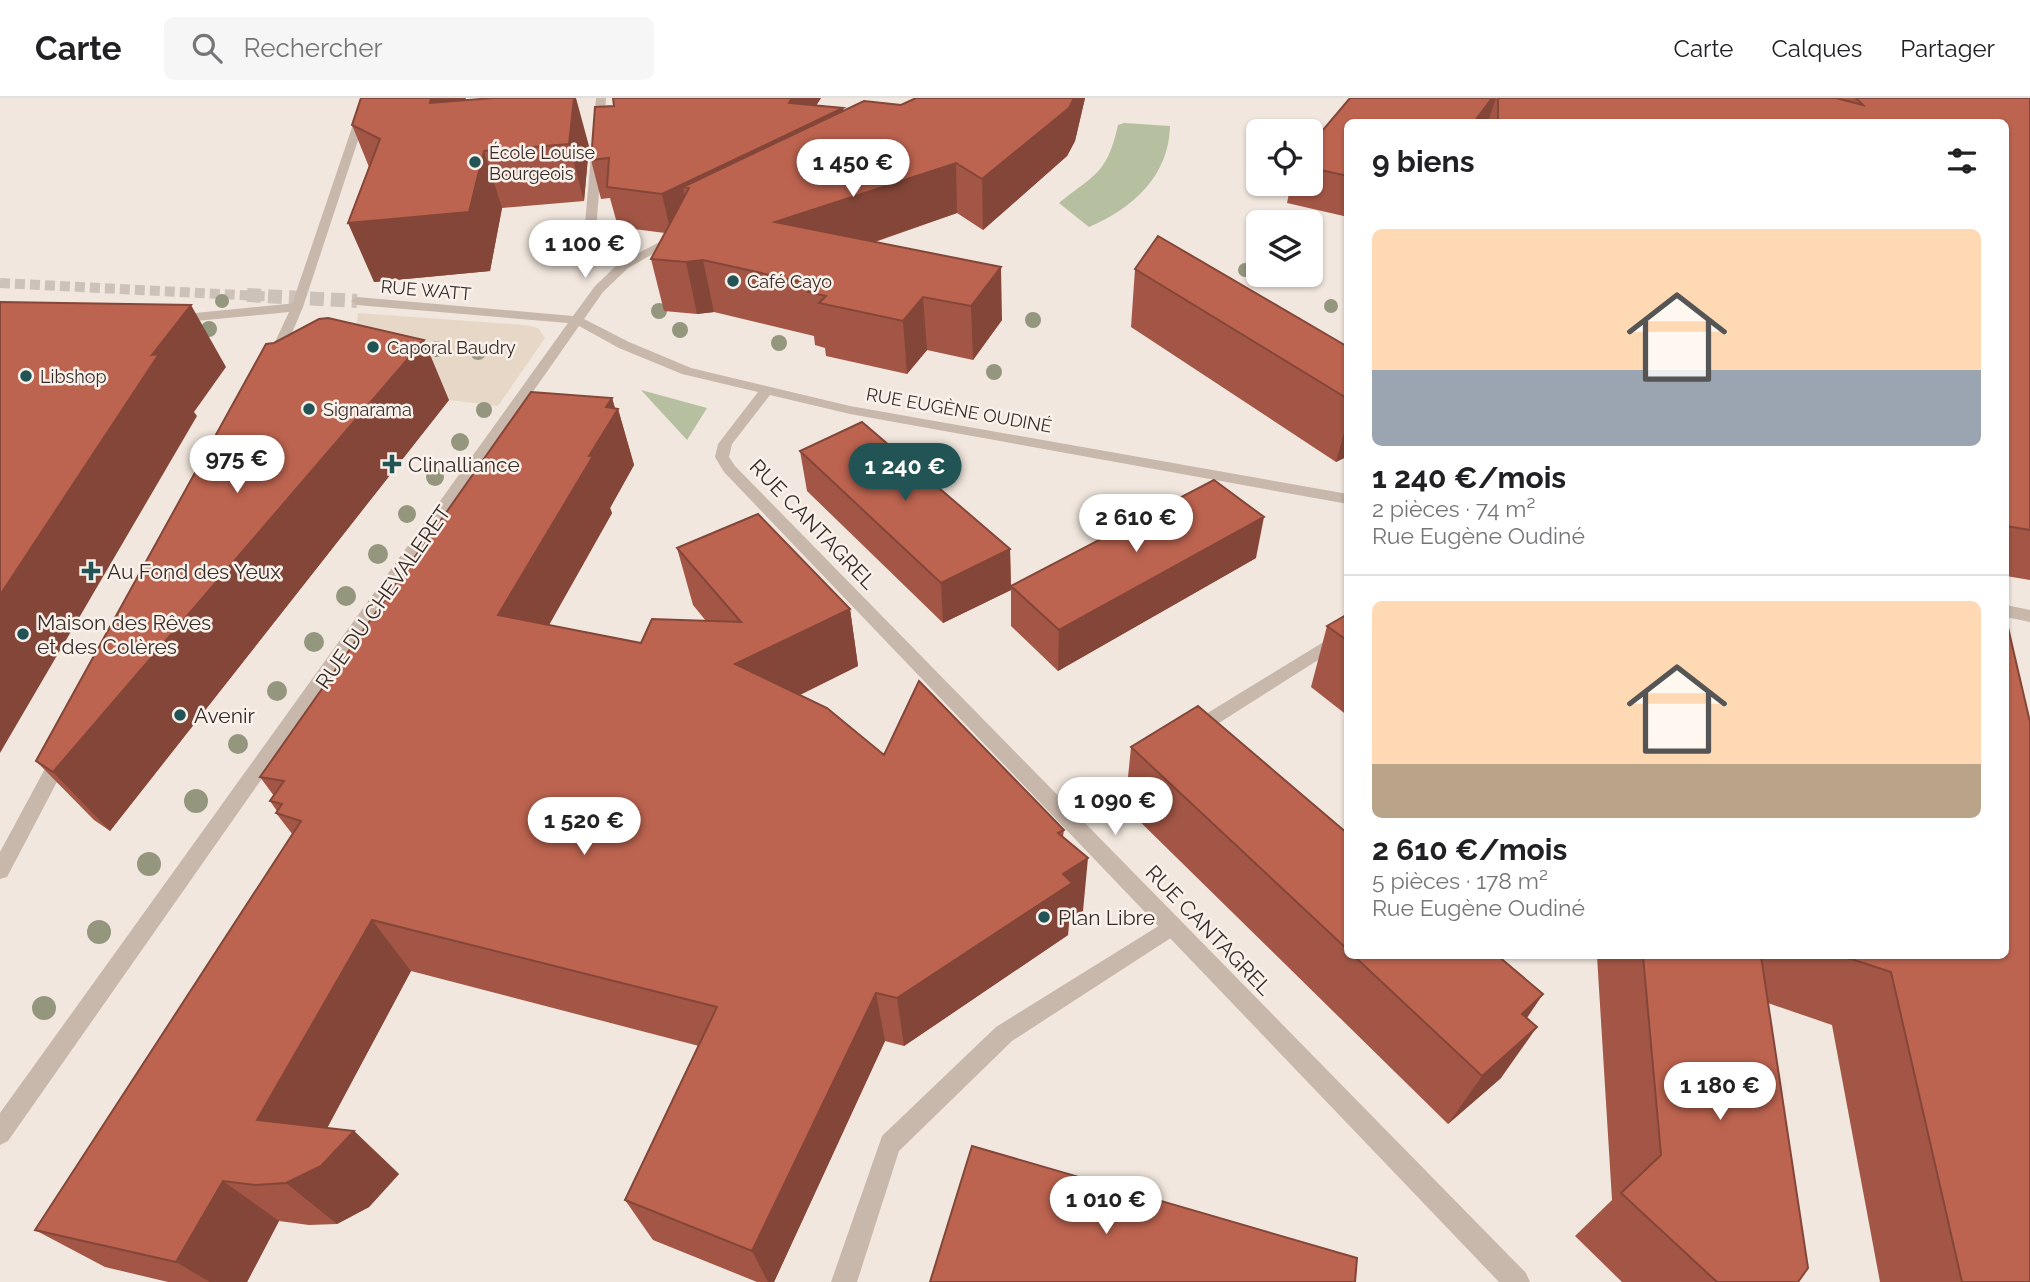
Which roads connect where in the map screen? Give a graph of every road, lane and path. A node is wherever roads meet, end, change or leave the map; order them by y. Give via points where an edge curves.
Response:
1 (367, 98) edge
2 (601, 98) edge
3 (688, 232) edge
4 (624, 265) junction
5 (357, 302) tunnel mouth
6 (297, 307) junction
7 (167, 320) edge
8 (576, 320) junction
9 (268, 372) edge
10 (767, 390) junction
11 (1344, 498) edge
12 (2009, 612) edge
13 (2030, 616) edge
14 (1344, 636) edge
15 (72, 737) edge
16 (1202, 739) edge
17 (0, 872) edge
18 (1173, 926) junction
19 (1, 1129) edge
20 (844, 1282) edge
21 (1517, 1282) edge

1 - 6 street
2 - 4 street via 589,247
3 - 4 street, RUE DU CHEVALERET
4 - 8 street, RUE DU CHEVALERET
5 - 8 street, RUE WATT
6 - 7 street
6 - 9 street
8 - 10 street, RUE EUGÈNE OUDINÉ via 687,371
8 - 19 street, RUE DU CHEVALERET
10 - 11 street, RUE EUGÈNE OUDINÉ via 893,419
10 - 18 street, RUE CANTAGREL via 724,444 722,457 729,470
12 - 13 street
14 - 16 street via 1193,730
15 - 17 street
18 - 20 street via 1004,1034 891,1144
18 - 21 street, RUE CANTAGREL

